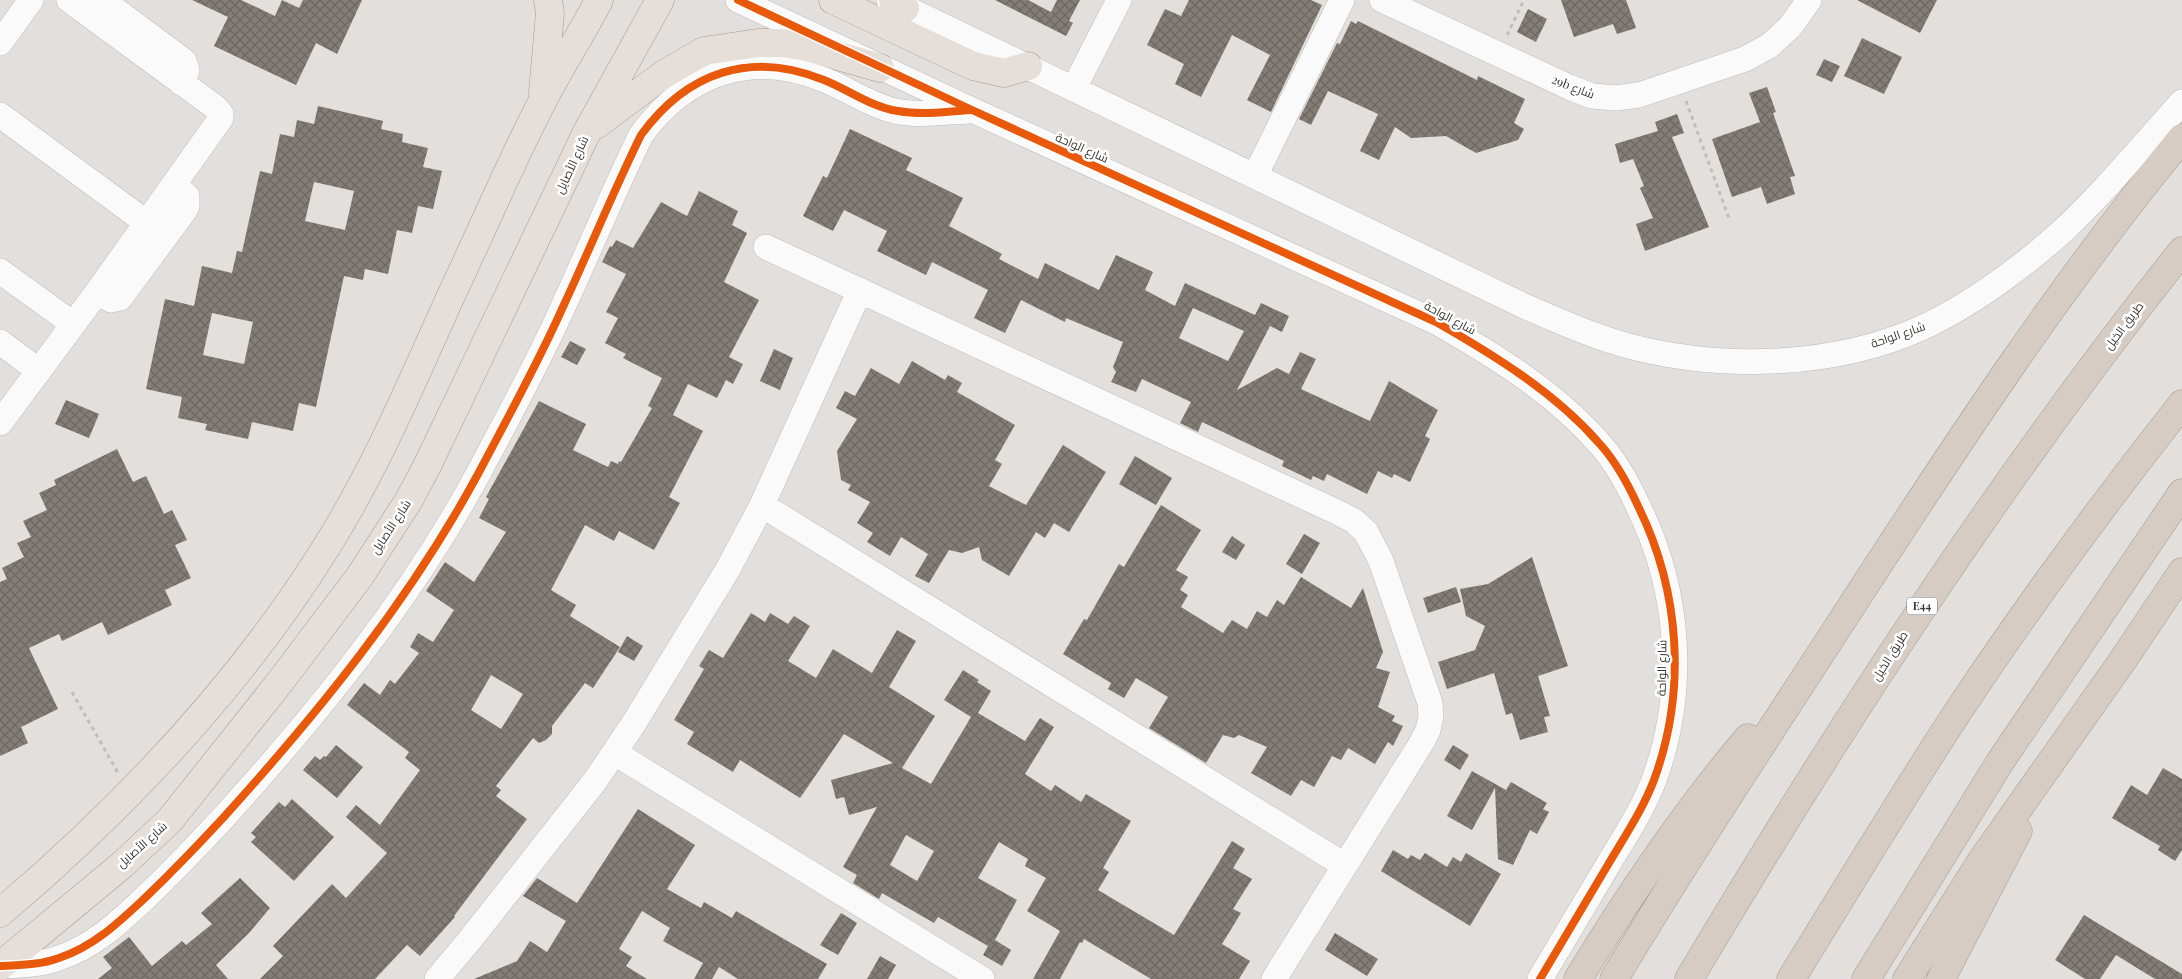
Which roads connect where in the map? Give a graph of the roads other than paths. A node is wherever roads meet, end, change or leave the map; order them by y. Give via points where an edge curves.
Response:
1 (31, 0) edge
2 (102, 0) edge
3 (548, 0) edge
4 (599, 0) edge
5 (660, 0) edge
6 (738, 0) edge
7 (833, 0) edge
8 (1119, 0) edge
9 (1342, 0) edge
10 (1382, 0) edge
11 (1809, 0) edge
12 (75, 2) edge
13 (896, 3) edge
14 (0, 43) edge
15 (1028, 66) junction
16 (880, 68) junction
17 (182, 83) junction
18 (1074, 88) junction
19 (543, 101) junction
20 (2182, 102) edge
21 (972, 110) junction
22 (0, 115) edge
23 (587, 132) junction
24 (2182, 138) edge
25 (1255, 176) junction
26 (174, 185) junction
27 (147, 223) junction
28 (766, 247) dead end
29 (2182, 251) edge
30 (0, 271) edge
31 (860, 290) junction
32 (98, 291) junction
33 (73, 324) junction
34 (0, 342) edge
35 (39, 371) junction
36 (2182, 404) edge
37 (0, 424) edge
38 (2182, 493) edge
39 (762, 505) junction
40 (2182, 572) edge
41 (1810, 670) junction
42 (615, 753) junction
43 (2051, 760) junction
44 (1344, 865) junction
45 (0, 913) edge
46 (0, 966) edge
47 (443, 977) edge
48 (982, 979) edge
49 (1274, 979) edge
50 (1540, 979) edge
51 (1578, 979) edge
52 (1614, 979) edge
53 (1689, 979) edge
54 (1791, 979) edge
55 (1866, 979) edge
56 (1907, 979) edge
57 (1941, 979) edge

1 - 14 street
2 - 17 street via 184,61 187,70
3 - 19 main road via 550,13
4 - 19 main road
5 - 23 main road, شارع الأصايل
6 - 16 street, شارع الواحة
7 - 15 main road via 974,66 1004,73
8 - 18 street
9 - 25 street
10 - 11 street, 29b شارع via 1592,96 1616,98 1639,95 1745,59 1769,46 1790,27
12 - 17 street
13 - 15 street, شارع الواحة
15 - 18 street, شارع الواحة
16 - 21 street, شارع الواحة
16 - 23 main road via 783,43 758,43 704,51 664,74
17 - 26 street via 221,114 219,122
18 - 25 street, شارع الواحة
19 - 45 main road via 355,500 290,603 245,665 195,724 63,859
20 - 25 street, شارع الواحة via 2058,234 1982,293 1927,325 1896,337 1854,349 1796,359 1727,361 1693,358 1659,353 1600,337 1484,288
21 - 46 street via 897,111 866,101 804,72 754,66 713,75 668,103 641,135 562,311 478,475 414,579 347,672 204,839 108,932 59,958 32,965
21 - 50 street, شارع الواحة via 1399,304 1464,338 1506,364 1564,410 1599,442 1616,466 1645,519 1664,573 1674,630 1672,707 1663,755 1643,806
22 - 27 street
23 - 46 main road, شارع الأصايل via 427,466 360,576 170,820 109,876
24 - 41 highway via 2016,358
26 - 27 street
26 - 32 street via 187,196 187,206 120,298 112,300
27 - 32 street
28 - 31 street
29 - 53 highway, طريق الخيل / E44 via 2015,472 1914,618
30 - 33 street
31 - 39 street
31 - 44 street via 1339,513 1366,532 1384,571 1426,689 1431,716 1422,742
32 - 33 street
33 - 35 street
34 - 35 street
35 - 37 street
36 - 54 highway via 2011,633 1905,795
38 - 55 highway via 2041,700 1952,837
39 - 42 street via 728,569
39 - 44 street
40 - 43 highway
41 - 51 highway via 1761,722 1710,784 1642,879
41 - 52 highway
42 - 47 street
42 - 48 street
43 - 56 highway via 1982,860
43 - 57 highway
44 - 49 street

